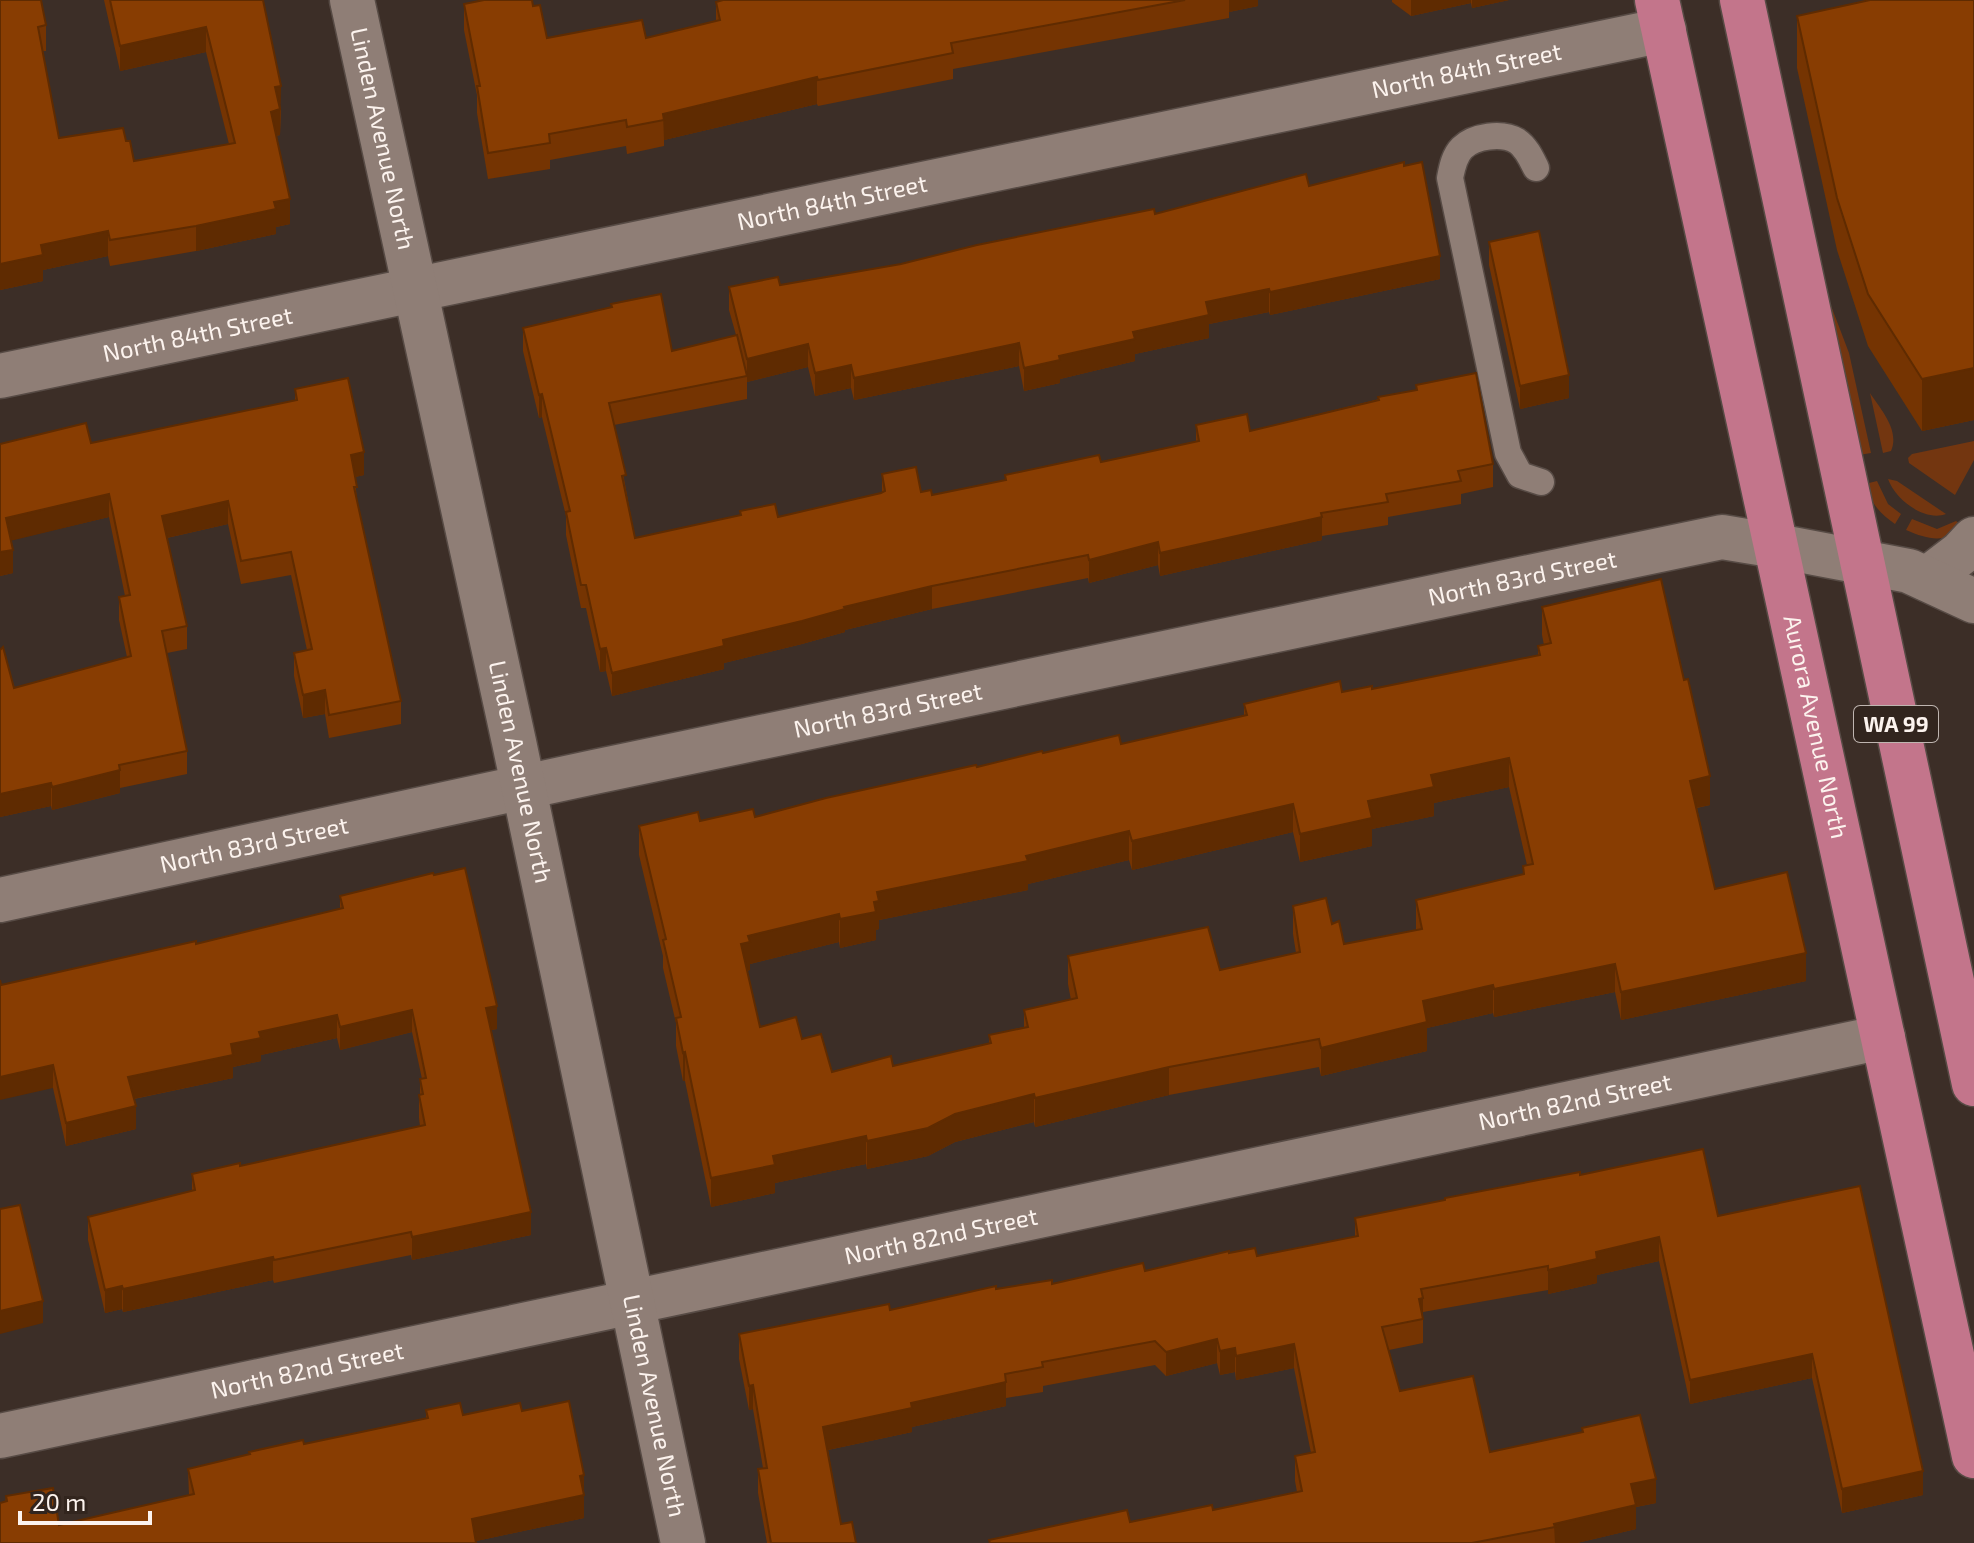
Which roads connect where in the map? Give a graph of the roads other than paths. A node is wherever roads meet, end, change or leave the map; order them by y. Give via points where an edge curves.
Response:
1 (352, 0) edge
2 (1742, 0) edge
3 (1660, 15) edge
4 (1536, 168) dead end
5 (414, 291) junction
6 (0, 376) edge
7 (1541, 482) dead end
8 (1974, 539) edge
9 (1777, 546) junction
10 (1860, 561) junction
11 (1927, 579) junction
12 (1974, 601) edge
13 (523, 787) junction
14 (0, 900) edge
15 (1967, 1016) edge
16 (1883, 1037) junction
17 (1974, 1084) edge
18 (631, 1301) junction
19 (0, 1436) edge
20 (1974, 1456) edge
21 (683, 1543) edge

1 - 5 street, Linden Avenue North
2 - 10 highway, WA 99
3 - 5 street, North 84th Street via 1603,42
3 - 9 highway, Aurora Avenue North / WA 99
4 - 7 lane via 1516,140 1497,135 1462,148 1450,178 1508,453 1520,475
5 - 6 street, North 84th Street
5 - 13 street, Linden Avenue North
8 - 11 street
9 - 10 street, North 83rd Street
9 - 13 street, North 83rd Street via 1722,537
9 - 16 highway, Aurora Avenue North / WA 99
10 - 11 street, North 83rd Street
10 - 15 highway, WA 99
11 - 12 street, North 83rd Street
13 - 14 street, North 83rd Street
13 - 18 street, Linden Avenue North
15 - 17 highway, WA 99
16 - 18 street, North 82nd Street
16 - 20 highway, Aurora Avenue North / WA 99
18 - 19 street, North 82nd Street
18 - 21 street, Linden Avenue North

